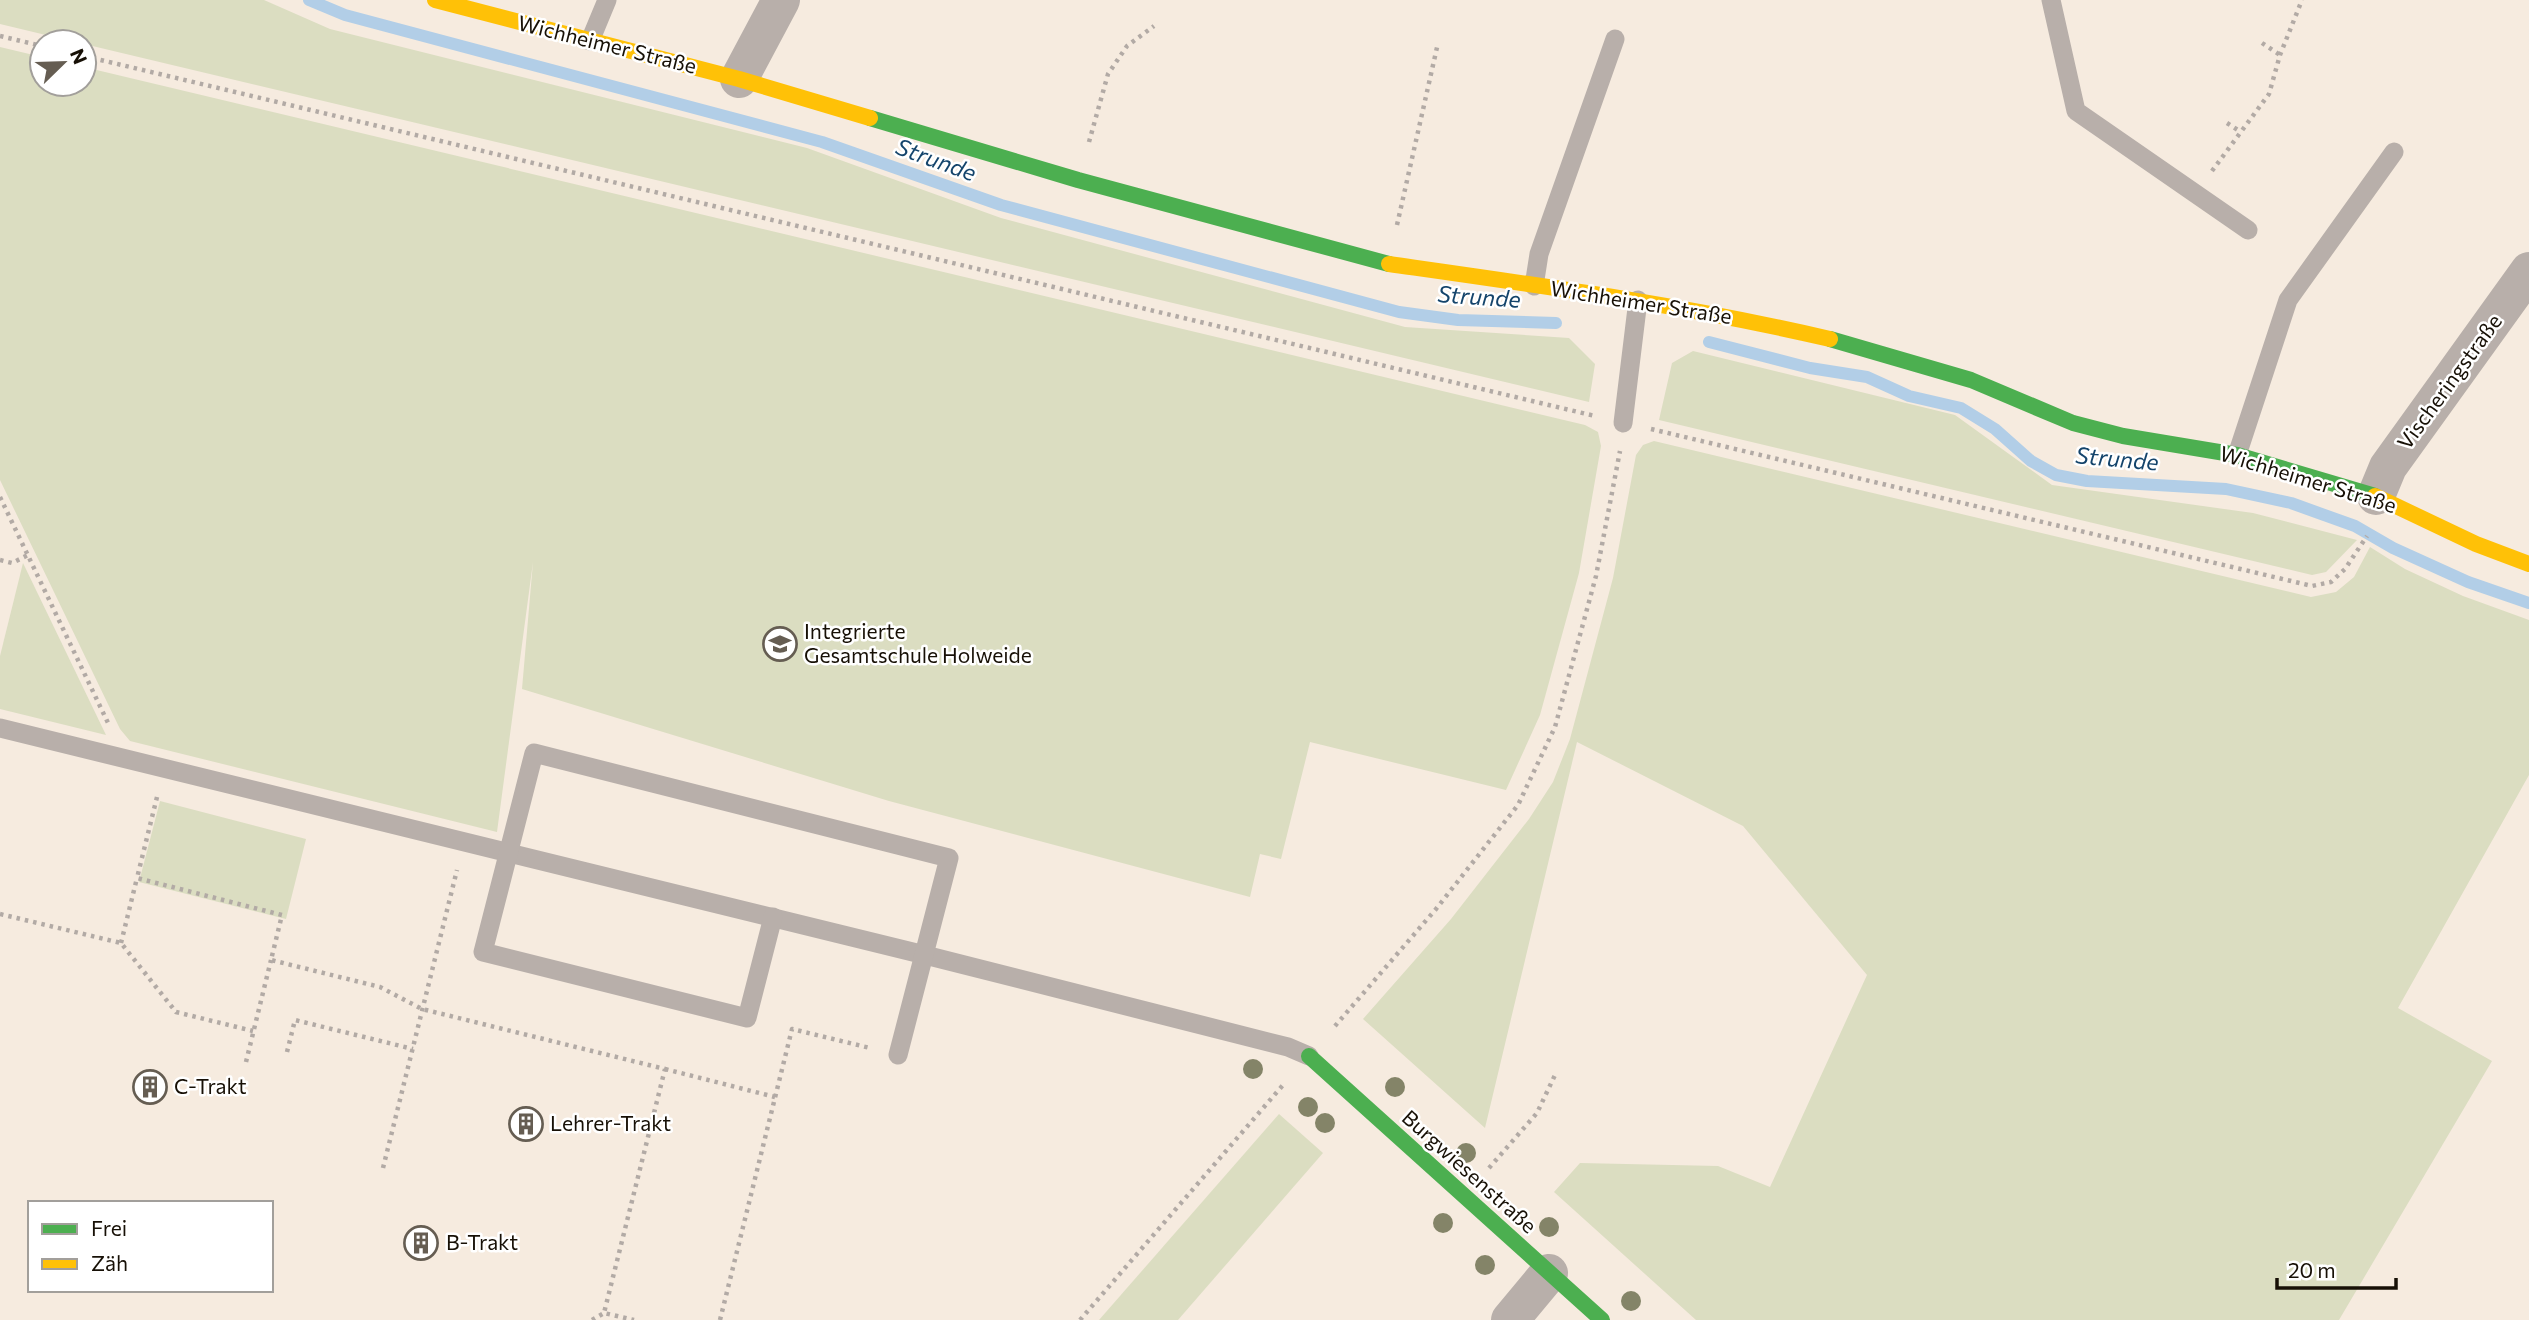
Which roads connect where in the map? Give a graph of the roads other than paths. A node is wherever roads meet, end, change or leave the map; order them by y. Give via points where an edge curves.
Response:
1 (435, 0) edge
2 (607, 0) edge
3 (781, 0) edge
4 (2051, 0) edge
5 (1615, 39) dead end
6 (590, 41) junction
7 (739, 79) junction
8 (2394, 152) dead end
9 (2248, 229) dead end
10 (2529, 271) edge
11 (1534, 286) junction
12 (1639, 300) junction
13 (1623, 423) road end
14 (2237, 454) junction
15 (2376, 496) junction
16 (2529, 564) edge
17 (0, 728) edge
18 (508, 853) junction
19 (773, 917) junction
20 (925, 955) junction
21 (898, 1055) road end
22 (1309, 1056) joint
23 (1549, 1273) junction
24 (1510, 1320) edge
25 (1602, 1320) edge

1 - 6 street, Wichheimer Straße
2 - 6 lane
3 - 7 street
4 - 9 lane via 2076,111
5 - 11 lane via 1539,254
6 - 7 street, Wichheimer Straße
7 - 11 street, Wichheimer Straße via 1078,180 1388,264
8 - 14 lane via 2288,300
10 - 15 street, Vischeringstraße via 2388,467
11 - 12 street, Wichheimer Straße
12 - 13 lane
12 - 14 street, Wichheimer Straße via 1866,348 1971,380 2073,423 2123,436
14 - 15 street, Wichheimer Straße
15 - 16 street, Wichheimer Straße
17 - 18 lane
18 - 19 lane
18 - 19 lane via 483,952 747,1018
18 - 20 lane via 534,753 949,858
19 - 20 lane
20 - 21 lane
20 - 22 lane
22 - 23 street, Burgwiesenstraße
23 - 24 street
23 - 25 street, Burgwiesenstraße

